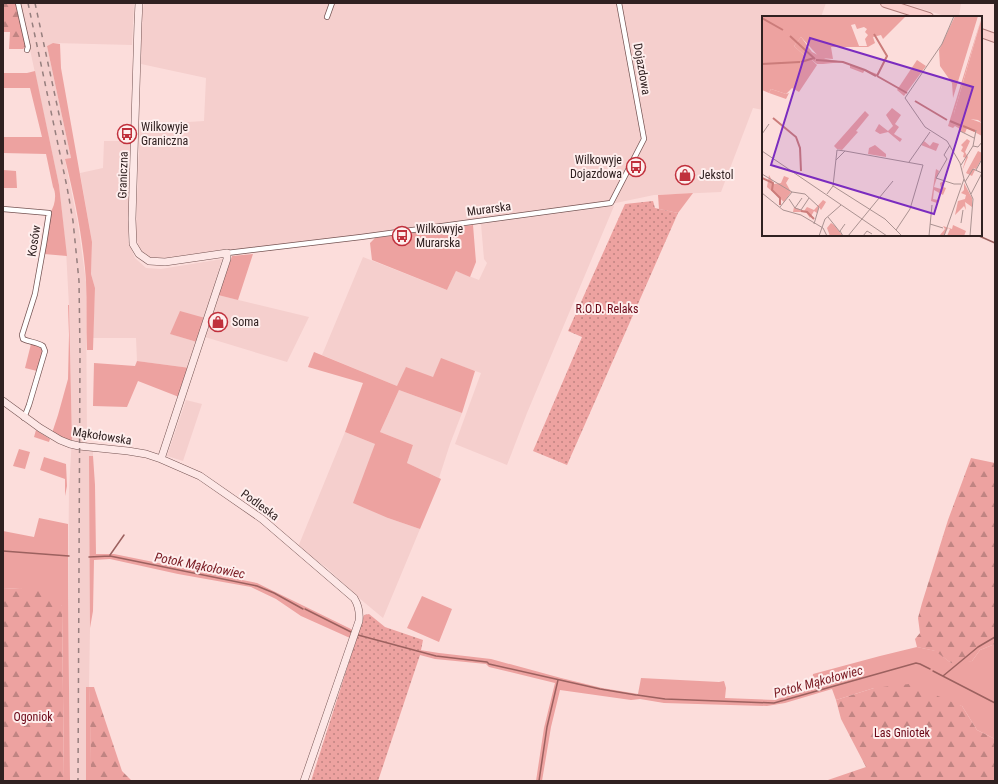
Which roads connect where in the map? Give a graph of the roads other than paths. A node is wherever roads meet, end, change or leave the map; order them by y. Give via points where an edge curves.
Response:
1 (18, 3) edge
2 (139, 3) edge
3 (332, 3) edge
4 (619, 3) edge
5 (885, 3) edge
6 (926, 16) edge
7 (327, 18) dead end
8 (982, 33) edge
9 (995, 38) edge
10 (27, 50) dead end
11 (644, 139) joint
12 (3, 209) edge
13 (227, 253) junction
14 (3, 401) edge
15 (24, 418) junction
16 (162, 459) junction
17 (304, 781) edge

1 - 10 street
2 - 13 street, Graniczna via 133,244 139,254 153,262
3 - 7 street
4 - 11 street, Dojazdowa
5 - 6 main road
8 - 9 main road
11 - 13 street, Murarska via 611,203
12 - 15 street, Kosów via 49,213 34,294 22,337 43,346 45,351
13 - 16 street via 214,301
14 - 15 street, Mąkołowska
15 - 16 street, Mąkołowska via 60,440 76,446 128,451
16 - 17 street, Podleska via 200,476 262,519 347,591 359,606 359,621

